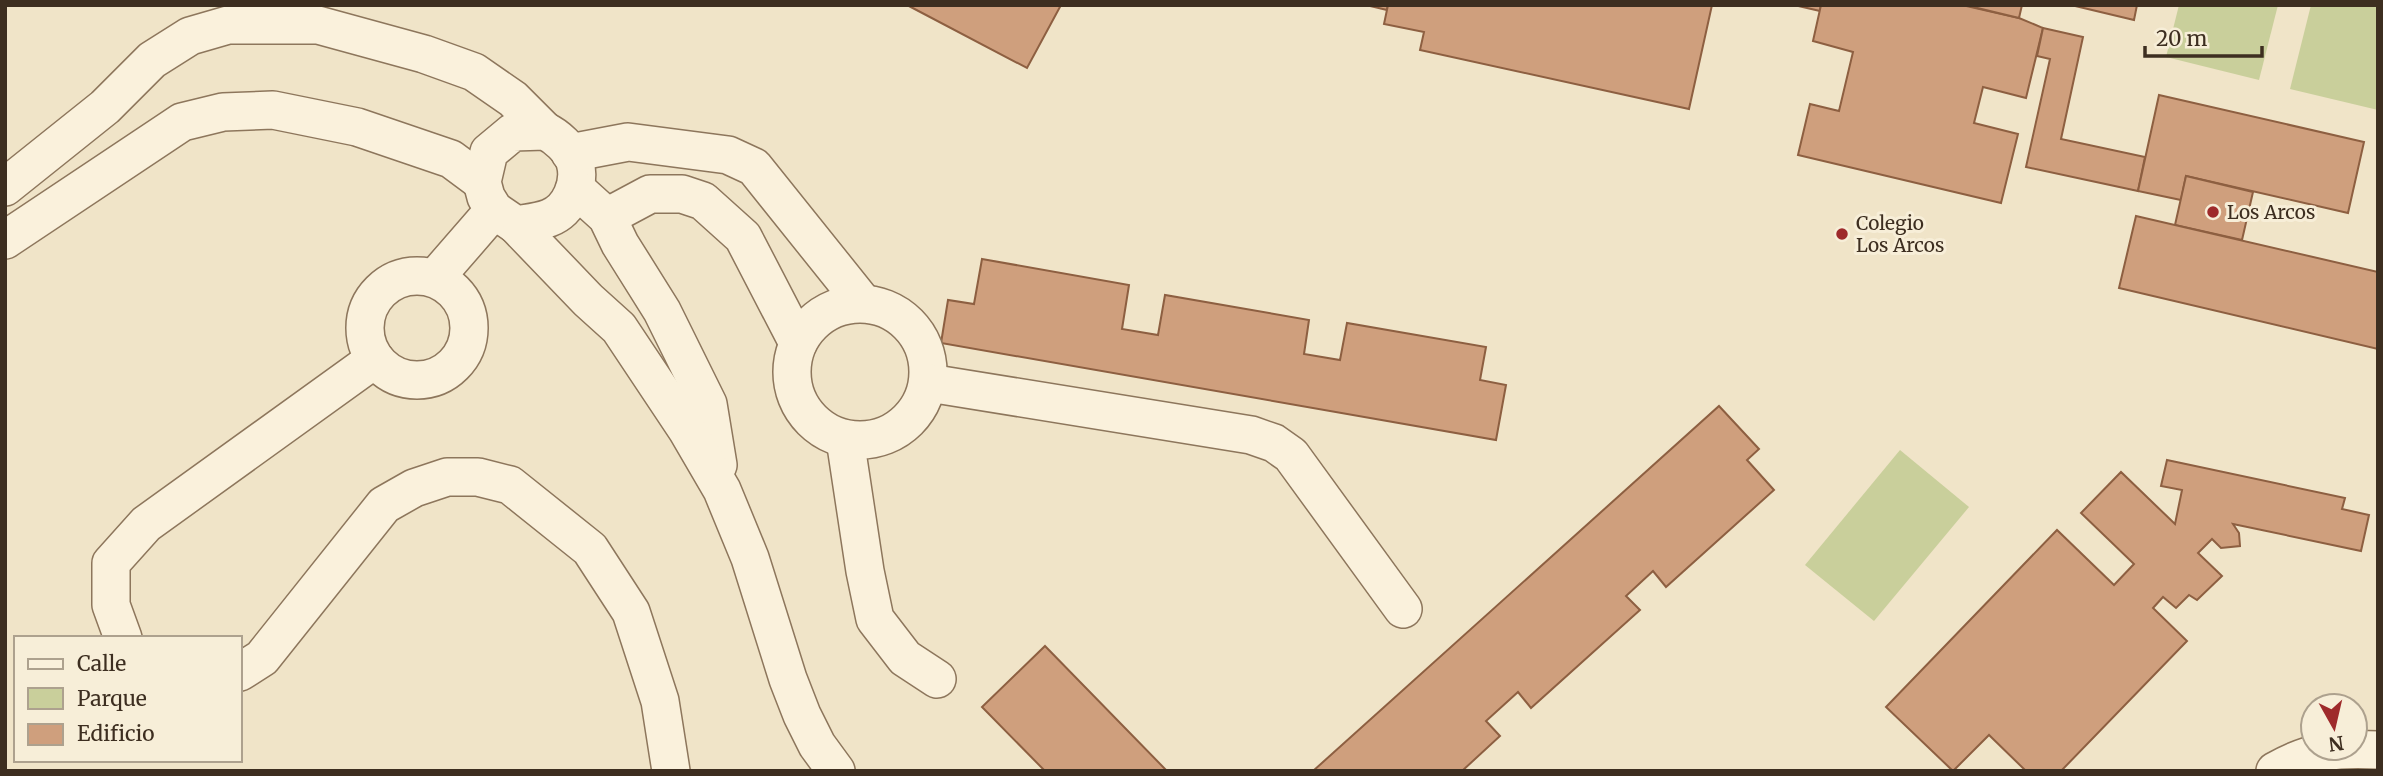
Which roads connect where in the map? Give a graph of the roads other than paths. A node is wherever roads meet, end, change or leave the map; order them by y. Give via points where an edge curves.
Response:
1 (563, 157) junction
2 (5, 187) edge
3 (498, 206) junction
4 (607, 217) junction
5 (5, 240) edge
6 (435, 278) junction
7 (863, 303) junction
8 (798, 343) junction
9 (375, 359) junction
10 (929, 383) junction
11 (845, 439) junction
12 (722, 490) junction
13 (1403, 608) dead end
14 (122, 636) edge
15 (242, 671) edge
16 (937, 679) dead end
17 (2378, 750) edge
18 (671, 771) edge
19 (835, 771) edge
20 (2275, 771) edge

1 - 2 street via 513,99 474,72 318,25 228,25 190,36 152,60 105,107
1 - 3 street via 566,206 550,218
1 - 3 street via 513,132 489,152
1 - 4 street
1 - 7 street via 628,142 728,155 754,167
3 - 5 street via 451,159 357,127 274,110 223,112 182,122
3 - 6 street
3 - 12 street via 618,328
4 - 8 street via 650,194 682,194 703,201 743,237
4 - 12 street via 662,311 708,404
6 - 9 street via 401,277 385,285 372,300 365,320 366,341
6 - 9 street via 450,286 469,314 466,348 457,363 427,380 390,373
7 - 8 street via 837,307 814,321
7 - 10 street via 900,316 916,335 924,345
8 - 11 street via 792,373 799,402 818,426
9 - 14 street via 146,524 111,563 111,605
10 - 11 street via 918,409 899,429 873,439
10 - 13 street via 1251,435 1274,443 1291,455
11 - 16 street via 875,619 905,658
12 - 19 street via 750,558 788,679 817,746
15 - 18 street via 262,658 384,505 447,477 478,477 510,485 590,549 631,612 660,701
17 - 20 street via 2311,754

